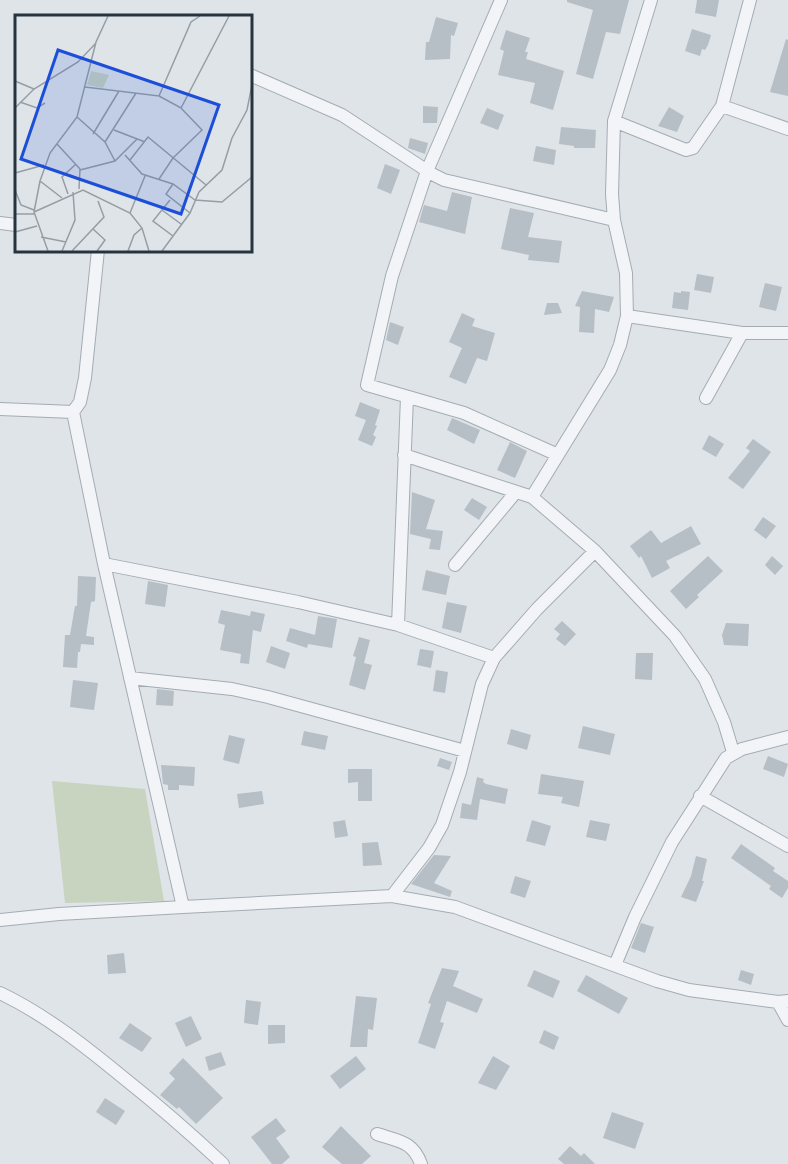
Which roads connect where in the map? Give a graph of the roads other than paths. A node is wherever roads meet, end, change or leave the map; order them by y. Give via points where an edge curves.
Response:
1 (501, 0) edge
2 (651, 0) edge
3 (750, 0) edge
4 (252, 76) edge
5 (722, 106) junction
6 (614, 121) junction
7 (788, 129) edge
8 (427, 171) junction
9 (614, 220) junction
10 (0, 223) edge
11 (15, 225) edge
12 (98, 252) edge
13 (627, 316) junction
14 (742, 333) junction
15 (788, 333) edge
16 (406, 397) junction
17 (706, 398) dead end
18 (0, 409) edge
19 (74, 412) junction
20 (404, 455) junction
21 (558, 455) junction
22 (516, 492) junction
23 (532, 497) junction
24 (595, 551) junction
25 (104, 564) junction
26 (455, 565) dead end
27 (398, 625) junction
28 (494, 658) junction
29 (130, 678) junction
30 (788, 737) edge
31 (465, 752) junction
32 (733, 753) junction
33 (700, 796) junction
34 (788, 846) edge
35 (392, 896) junction
36 (183, 907) junction
37 (0, 920) edge
38 (615, 965) junction
39 (0, 993) edge
40 (783, 1002) edge
41 (788, 1020) edge
42 (377, 1134) dead end
43 (223, 1164) edge
44 (421, 1164) edge

1 - 8 street
2 - 6 street
3 - 5 street
4 - 8 street via 342,115
5 - 6 street via 695,145 686,150
5 - 7 street
6 - 9 street
8 - 9 street via 457,184
8 - 16 street via 392,276 367,385
9 - 13 street via 626,273
10 - 11 street
12 - 19 street via 86,378
13 - 14 street
13 - 21 street via 610,370
14 - 15 street
14 - 17 street
16 - 20 street
16 - 21 street via 464,413
18 - 19 street
19 - 25 street
20 - 22 street
20 - 27 street
21 - 23 street
22 - 23 street
22 - 26 street
23 - 24 street
24 - 28 street
24 - 32 street via 675,636 705,679
25 - 27 street
25 - 29 street
27 - 28 street
28 - 31 street via 482,684
29 - 31 street via 232,689
29 - 36 street
30 - 32 street
31 - 35 street via 442,825
32 - 33 street
33 - 34 street
33 - 38 street via 652,880
35 - 36 street
35 - 38 street via 455,907
36 - 37 street
38 - 40 street via 689,990
39 - 43 street via 36,1012 98,1056
40 - 41 street
42 - 44 street via 407,1143 414,1148

